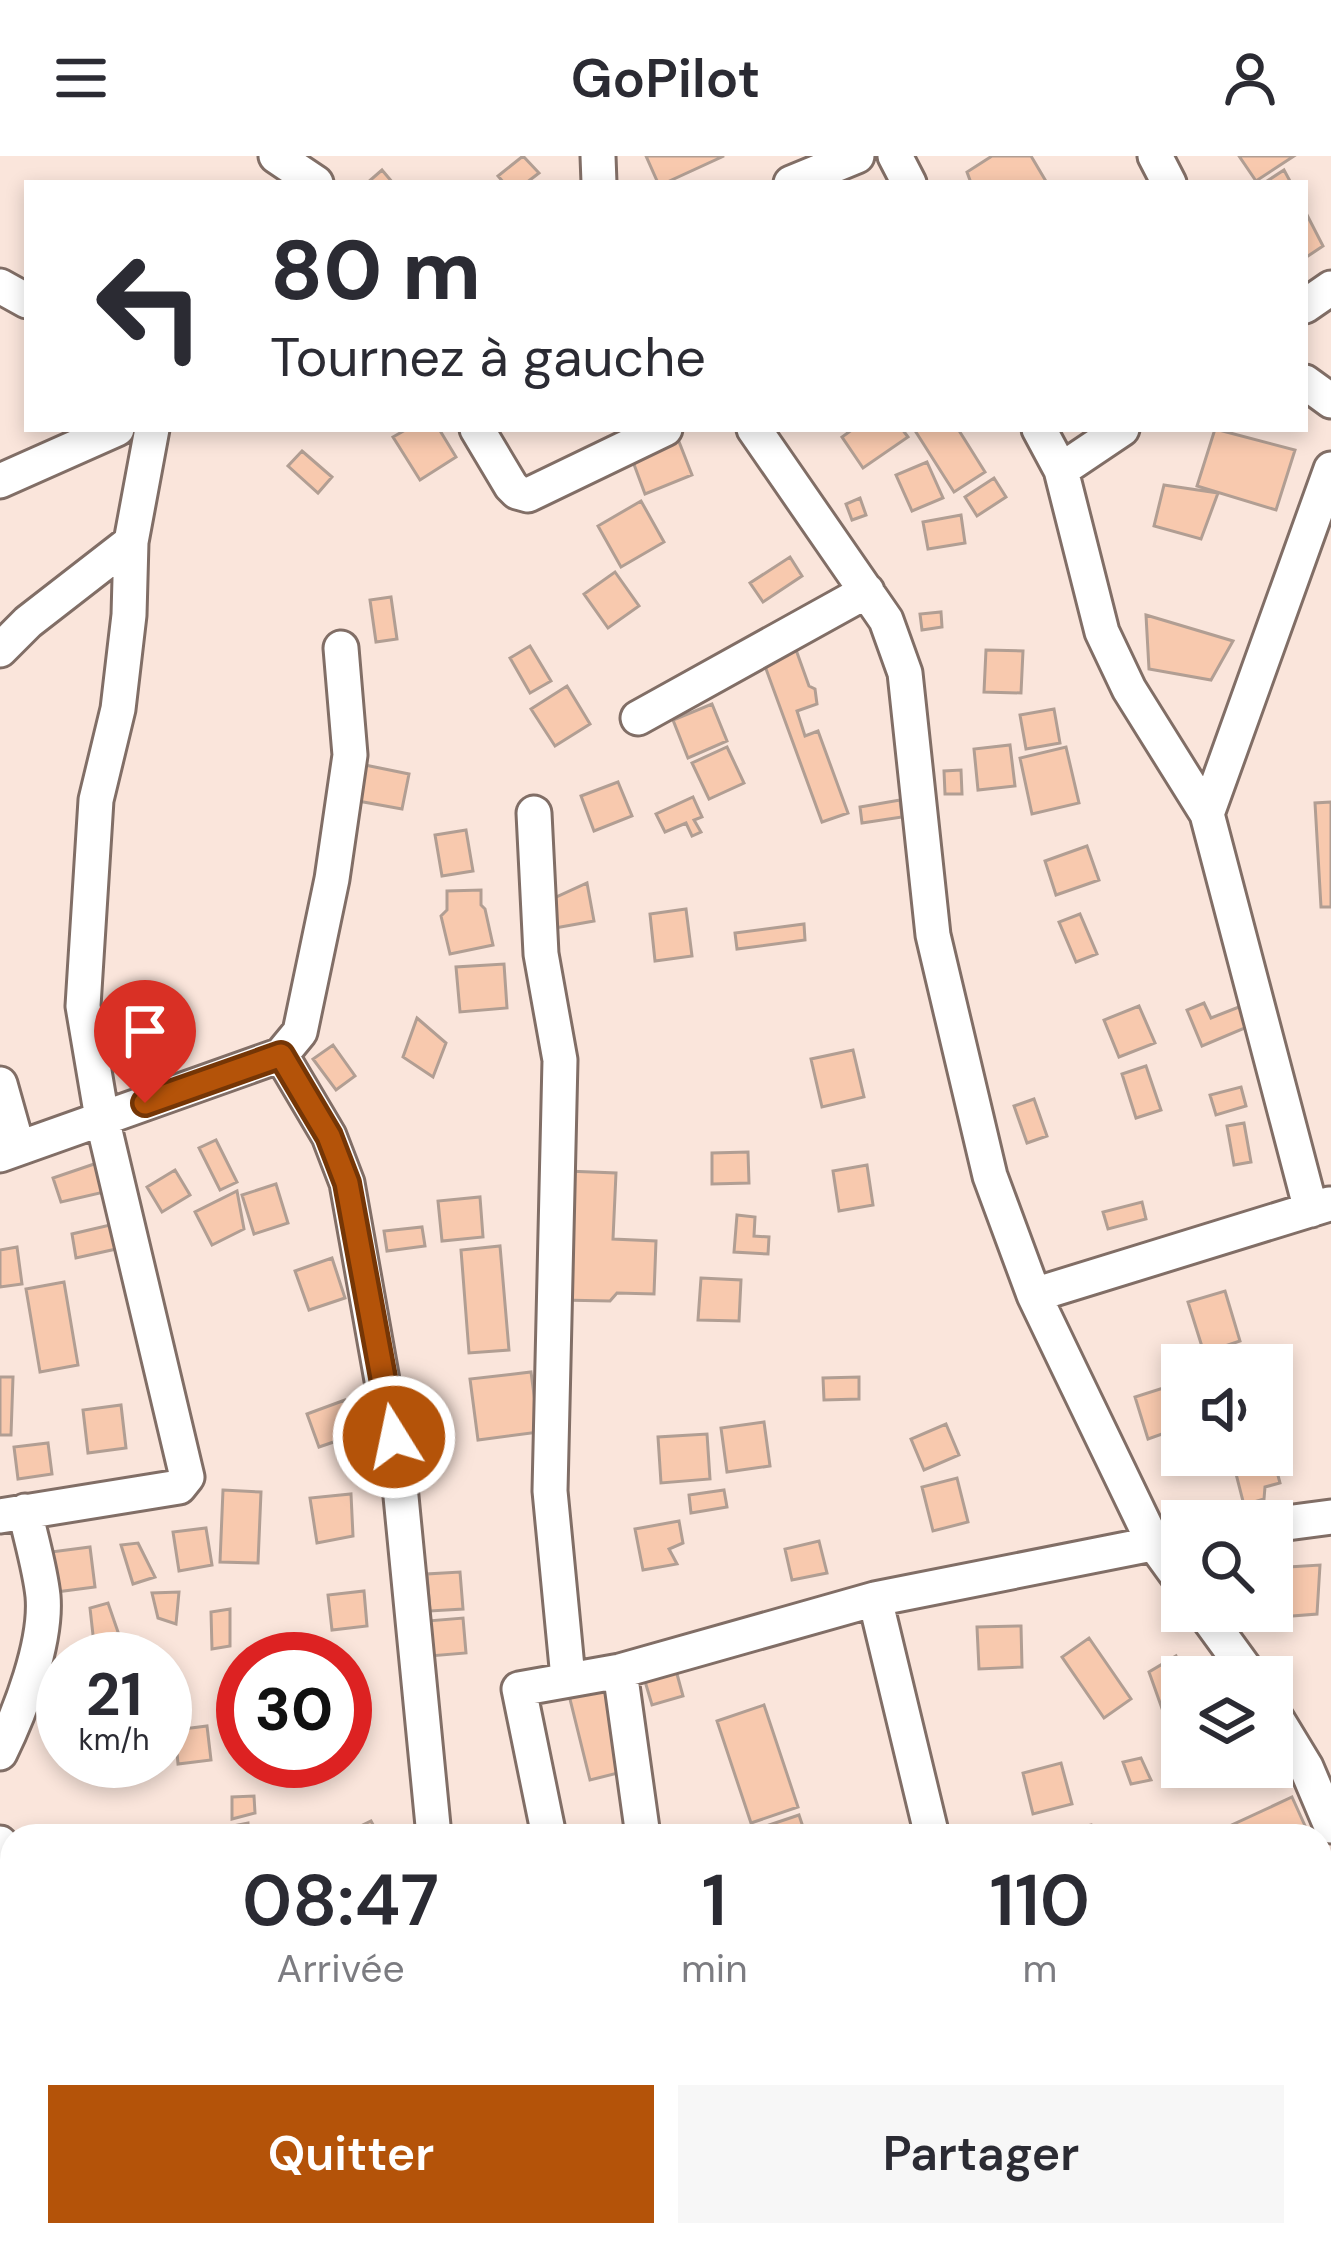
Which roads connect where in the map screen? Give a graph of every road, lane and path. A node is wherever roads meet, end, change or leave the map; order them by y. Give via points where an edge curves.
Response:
1 (857, 156) edge
2 (281, 158) edge
3 (312, 180) edge
4 (798, 180) edge
5 (110, 432) edge
6 (151, 432) edge
7 (479, 432) edge
8 (658, 432) edge
9 (756, 432) edge
10 (1041, 432) edge
11 (1118, 432) edge
12 (1331, 469) edge
13 (1060, 470) junction
14 (0, 481) edge
15 (131, 542) junction
16 (867, 591) junction
17 (341, 648) dead end
18 (0, 650) edge
19 (638, 718) dead end
20 (534, 813) dead end
21 (1207, 814) junction
22 (281, 1055) junction
23 (0, 1084) edge
24 (102, 1118) junction
25 (9, 1151) edge
26 (1321, 1206) edge
27 (1034, 1295) junction
28 (12, 1514) edge
29 (1331, 1517) edge
30 (1293, 1522) edge
31 (1161, 1529) edge
32 (1161, 1541) edge
33 (875, 1599) junction
34 (620, 1671) junction
35 (568, 1678) junction
36 (1293, 1742) edge
37 (0, 1753) edge
38 (1324, 1788) edge
39 (433, 1824) edge
40 (547, 1824) edge
41 (641, 1824) edge
42 (929, 1824) edge
43 (1331, 1824) edge

1 - 4 street
2 - 3 street
5 - 14 street
6 - 15 street
7 - 8 street via 512,486 529,495
9 - 16 street
10 - 13 street
11 - 13 street
12 - 21 street
13 - 21 street via 1102,632
15 - 18 street
15 - 24 street via 118,709 96,800 83,1006
16 - 19 street
16 - 27 street via 905,673 933,934 990,1177
17 - 22 street via 350,754 338,838 300,1032
20 - 35 street via 541,954 560,1060 550,1491
21 - 26 street
22 - 24 street
22 - 39 street via 347,1183 399,1476
23 - 25 street
24 - 25 street
24 - 28 street via 188,1477 179,1487
26 - 27 street
27 - 31 street
28 - 37 street via 44,1599 18,1717
29 - 30 street
32 - 33 street
33 - 34 street
33 - 42 street
34 - 35 street
34 - 41 street
35 - 40 street via 519,1689
36 - 38 street
38 - 43 street

